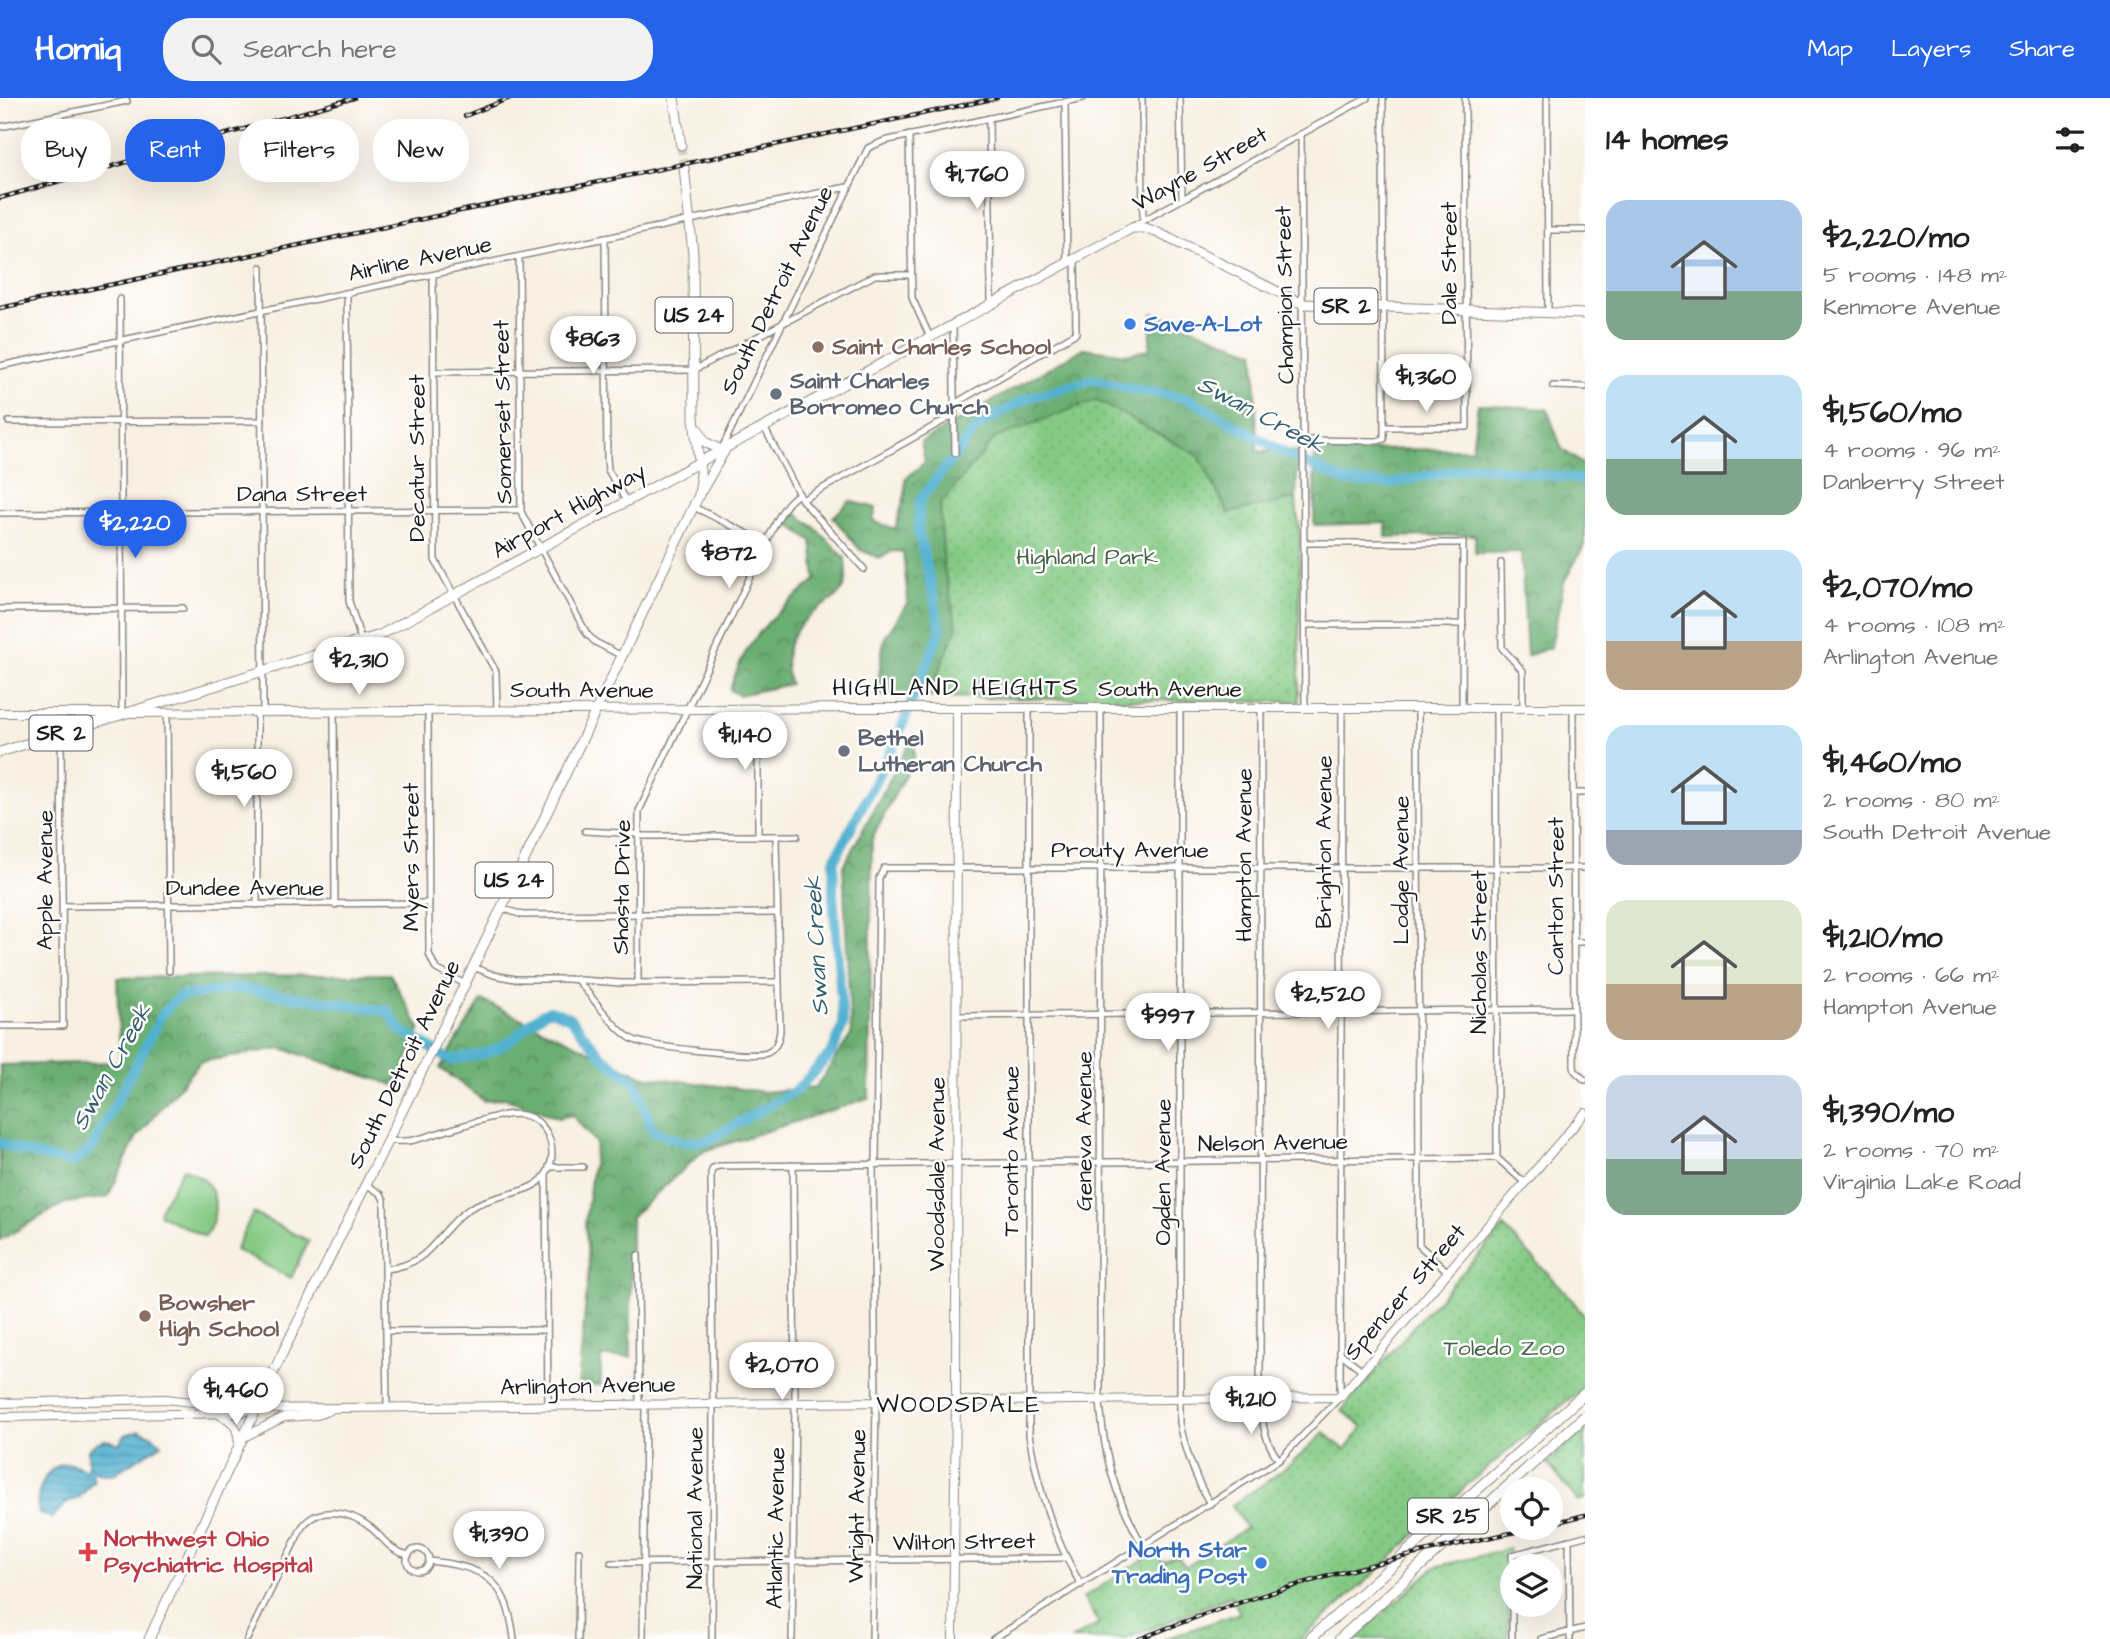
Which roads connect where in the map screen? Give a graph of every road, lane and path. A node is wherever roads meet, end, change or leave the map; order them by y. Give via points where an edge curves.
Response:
1 (674, 98) edge
2 (1083, 98) edge
3 (1142, 98) edge
4 (1180, 98) edge
5 (1367, 98) edge
6 (1383, 98) edge
7 (1465, 98) edge
8 (1547, 98) edge
9 (127, 101) dead end
10 (1065, 102) junction
11 (989, 118) junction
12 (0, 127) edge
13 (1301, 134) junction
14 (909, 135) junction
15 (681, 145) tunnel mouth
16 (684, 167) tunnel mouth
17 (848, 187) junction
18 (1182, 199) junction
19 (691, 220) junction
20 (1143, 220) junction
21 (1125, 230) junction
22 (1548, 230) junction
23 (1585, 230) edge
24 (605, 238) junction
25 (519, 257) junction
26 (1071, 260) junction
27 (261, 267) dead end
28 (433, 275) junction
29 (911, 275) junction
30 (347, 293) junction
31 (120, 299) dead end
32 (991, 303) junction
33 (1303, 304) junction
34 (1384, 307) junction
35 (262, 310) junction
36 (1466, 310) junction
37 (1548, 313) junction
38 (1585, 314) edge
39 (953, 324) junction
40 (781, 325) junction
41 (930, 337) junction
42 (120, 340) junction
43 (0, 366) edge
44 (694, 370) junction
45 (520, 371) junction
46 (606, 371) junction
47 (434, 372) junction
48 (1553, 386) dead end
49 (1585, 387) edge
50 (954, 404) junction
51 (954, 415) junction
52 (694, 418) junction
53 (262, 421) junction
54 (9, 422) dead end
55 (121, 422) junction
56 (764, 427) junction
57 (1385, 427) junction
58 (1304, 440) junction
59 (724, 448) junction
60 (955, 453) dead end
61 (698, 463) junction
62 (699, 495) junction
63 (800, 497) junction
64 (626, 501) junction
65 (694, 506) junction
66 (521, 510) junction
67 (348, 511) junction
68 (435, 511) junction
69 (262, 512) junction
70 (0, 513) edge
71 (121, 513) junction
72 (766, 543) junction
73 (1305, 543) junction
74 (540, 548) junction
75 (1501, 563) dead end
76 (864, 569) dead end
77 (455, 595) junction
78 (183, 608) dead end
79 (0, 609) edge
80 (122, 609) junction
81 (1463, 624) junction
82 (1306, 625) junction
83 (361, 640) junction
84 (622, 656) junction
85 (263, 671) junction
86 (1523, 707) junction
87 (1029, 708) junction
88 (1101, 708) junction
89 (1180, 708) junction
90 (1261, 708) junction
91 (1305, 708) junction
92 (1342, 708) junction
93 (1418, 708) junction
94 (1462, 708) junction
95 (1496, 708) junction
96 (1573, 708) junction
97 (1585, 708) edge
98 (686, 709) junction
99 (758, 709) junction
100 (957, 709) junction
101 (497, 710) junction
102 (596, 710) junction
103 (334, 711) junction
104 (428, 711) junction
105 (0, 713) edge
106 (122, 713) junction
107 (167, 713) junction
108 (260, 713) junction
109 (61, 733) junction
110 (0, 752) edge
111 (1573, 793) junction
112 (1585, 793) edge
113 (585, 831) dead end
114 (638, 835) junction
115 (758, 836) junction
116 (776, 836) junction
117 (797, 836) dead end
118 (884, 868) joint
119 (957, 868) junction
120 (1030, 868) junction
121 (1102, 868) junction
122 (1181, 868) junction
123 (1261, 868) junction
124 (1341, 868) junction
125 (1419, 868) junction
126 (1497, 868) junction
127 (1573, 868) junction
128 (1585, 868) edge
129 (429, 904) junction
130 (167, 905) junction
131 (257, 905) junction
132 (335, 905) junction
133 (62, 906) junction
134 (500, 908) junction
135 (639, 914) junction
136 (777, 914) junction
137 (1573, 942) junction
138 (1585, 942) edge
139 (473, 967) junction
140 (169, 971) dead end
141 (576, 979) junction
142 (778, 982) junction
143 (638, 983) junction
144 (465, 984) junction
145 (1573, 1009) junction
146 (1496, 1010) junction
147 (1419, 1011) junction
148 (1341, 1012) junction
149 (1261, 1013) junction
150 (1102, 1014) junction
151 (1181, 1014) junction
152 (1030, 1015) junction
153 (957, 1016) junction
154 (0, 1027) edge
155 (1585, 1080) edge
156 (1585, 1113) edge
157 (388, 1141) junction
158 (1497, 1158) junction
159 (1420, 1159) junction
160 (1340, 1160) junction
161 (1180, 1161) junction
162 (1260, 1161) junction
163 (1101, 1162) junction
164 (1029, 1163) junction
165 (874, 1164) junction
166 (956, 1164) junction
167 (793, 1165) junction
168 (549, 1167) junction
169 (583, 1167) dead end
170 (713, 1168) joint
171 (546, 1174) junction
172 (1525, 1183) junction
173 (367, 1185) junction
174 (638, 1255) dead end
175 (386, 1269) junction
176 (1447, 1271) junction
177 (547, 1330) junction
178 (387, 1331) junction
179 (1340, 1353) junction
180 (1362, 1370) junction
181 (1585, 1393) edge
182 (1340, 1397) junction
183 (1260, 1398) junction
184 (1180, 1399) junction
185 (1027, 1400) junction
186 (1100, 1400) junction
187 (956, 1401) junction
188 (876, 1402) junction
189 (0, 1403) edge
190 (795, 1403) junction
191 (642, 1404) junction
192 (713, 1404) junction
193 (548, 1406) junction
194 (387, 1407) junction
195 (336, 1408) junction
196 (256, 1409) junction
197 (214, 1413) junction
198 (1585, 1416) edge
199 (0, 1417) edge
200 (241, 1442) junction
201 (1279, 1460) junction
202 (1210, 1504) junction
203 (1585, 1536) edge
204 (1569, 1540) junction
205 (1143, 1546) junction
206 (579, 1550) dead end
207 (1516, 1554) edge
208 (409, 1555) junction
209 (1066, 1558) junction
210 (873, 1560) junction
211 (954, 1560) junction
212 (429, 1561) junction
213 (712, 1562) junction
214 (793, 1562) junction
215 (611, 1563) dead end
216 (644, 1563) junction
217 (1081, 1584) junction
218 (1512, 1617) edge
219 (1585, 1628) edge
220 (1570, 1632) junction
221 (151, 1639) edge
222 (247, 1639) edge
223 (514, 1639) edge
224 (578, 1639) edge
225 (643, 1639) edge
226 (712, 1639) edge
227 (792, 1639) edge
228 (872, 1639) edge
229 (953, 1639) edge
230 (993, 1639) edge
231 (1310, 1639) edge
232 (1340, 1639) edge
233 (1513, 1639) edge
234 (1541, 1639) edge
235 (1570, 1639) edge

1 - 15 main road
2 - 10 street
3 - 20 street
4 - 18 street
5 - 13 street, Wayne Street
6 - 34 street
7 - 36 street, Dale Street
8 - 22 street
9 - 12 street
10 - 11 street
10 - 26 street
11 - 14 street
11 - 32 street
13 - 18 street, Wayne Street
13 - 33 street, Champion Street
14 - 17 street, South Detroit Avenue via 868,148
14 - 29 street
16 - 19 main road, US 24
17 - 19 street, Airline Avenue
17 - 40 street, South Detroit Avenue
18 - 20 street, Wayne Street
19 - 24 street, Airline Avenue
19 - 44 main road, US 24
20 - 21 street, Wayne Street
21 - 26 main road, Airport Highway / SR 2
21 - 33 main road, SR 2 via 1152,230
22 - 23 street
22 - 37 street
24 - 25 street, Airline Avenue
24 - 46 street
25 - 28 street, Airline Avenue
25 - 45 street, Somerset Street
26 - 32 main road, Airport Highway / SR 2
26 - 50 street via 1076,333
27 - 35 street
28 - 30 street, Airline Avenue
28 - 47 street, Decatur Street
29 - 40 street via 875,275
29 - 41 street via 913,300
30 - 35 street, Airline Avenue
30 - 67 street
31 - 42 street
32 - 39 main road, Airport Highway / SR 2
33 - 34 main road, SR 2
33 - 58 street, Champion Street
34 - 36 main road, SR 2
34 - 57 street
35 - 42 street, Airline Avenue
35 - 53 street
36 - 37 main road, SR 2
36 - 57 street, Dale Street via 1467,427
37 - 38 main road, SR 2
39 - 41 main road, Airport Highway / SR 2
39 - 50 street
40 - 44 street
40 - 59 street, South Detroit Avenue
41 - 56 main road, Airport Highway / SR 2
42 - 43 street, Airline Avenue
42 - 55 street
44 - 46 street
44 - 52 main road, US 24
45 - 46 street
45 - 47 street
45 - 66 street, Somerset Street
46 - 64 street via 608,470
47 - 68 street, Decatur Street
48 - 49 street
50 - 51 street
51 - 60 street
51 - 63 street
52 - 59 main road via 707,444
52 - 61 main road, US 24
53 - 55 street
53 - 69 street
54 - 55 street
55 - 71 street
56 - 59 main road, Airport Highway / SR 2
56 - 63 street
57 - 58 street via 1384,439 1377,441
58 - 73 street, Champion Street
59 - 61 main road, Airport Highway / SR 2
59 - 62 main road
61 - 62 main road, US 24
61 - 64 main road, Airport Highway / SR 2
62 - 65 main road, US 24
63 - 72 street, Shasta Drive via 791,498 785,506
63 - 76 street
64 - 74 main road, Airport Highway / SR 2
65 - 72 street
65 - 84 main road, South Detroit Avenue / US 24
66 - 68 street, Dana Street
66 - 74 street, Somerset Street
67 - 68 street, Dana Street
67 - 69 street, Dana Street
67 - 83 street via 349,601
68 - 77 street, Decatur Street via 435,559
69 - 71 street, Dana Street
69 - 85 street
70 - 71 street, Dana Street
71 - 80 street
72 - 98 street, Shasta Drive
73 - 81 street via 1464,543
73 - 82 street, Champion Street
74 - 77 main road, Airport Highway / SR 2
74 - 84 street, Somerset Street via 587,634
75 - 86 street via 1502,648 1523,671
77 - 83 main road, Airport Highway / SR 2
77 - 101 street, Decatur Street via 496,672
78 - 80 street
79 - 80 street
80 - 106 street
81 - 82 street
81 - 94 street
82 - 91 street, Champion Street
83 - 85 main road, Airport Highway / SR 2
84 - 102 main road, South Detroit Avenue / US 24
85 - 106 main road, Airport Highway / SR 2
85 - 108 street
86 - 95 street, South Avenue
86 - 96 street, South Avenue
87 - 88 street, South Avenue
87 - 100 street, South Avenue
87 - 120 street, Toronto Avenue
88 - 89 street, South Avenue
88 - 121 street, Geneva Avenue
89 - 90 street, South Avenue
89 - 122 street, Ogden Avenue
90 - 91 street, South Avenue
90 - 123 street, Hampton Avenue
91 - 92 street, South Avenue
92 - 93 street, South Avenue
92 - 124 street, Brighton Avenue
93 - 94 street, South Avenue
93 - 125 street, Lodge Avenue
94 - 95 street, South Avenue
95 - 126 street, Nicholas Street
96 - 97 street, South Avenue
96 - 111 street, Carlton Street
98 - 99 street, South Avenue
98 - 102 street, South Avenue
98 - 114 street, Shasta Drive via 644,797
99 - 100 street, South Avenue
99 - 115 street
100 - 119 street, Woodsdale Avenue
101 - 102 street, South Avenue
101 - 104 street, South Avenue
102 - 134 main road, South Detroit Avenue / US 24
103 - 104 street, South Avenue
103 - 108 street, South Avenue
103 - 132 street
104 - 129 street, Myers Street
105 - 106 street, South Avenue
106 - 107 street, South Avenue
106 - 109 main road, Airport Highway / SR 2
107 - 108 street, South Avenue
107 - 130 street
108 - 131 street
109 - 110 main road, Airport Highway / SR 2
109 - 133 street, Apple Avenue
111 - 112 street
111 - 127 street, Carlton Street
113 - 114 street
114 - 115 street
114 - 135 street, Shasta Drive
115 - 116 street
116 - 117 street
116 - 136 street
118 - 119 street, Prouty Avenue
118 - 165 street, Wright Avenue via 879,878
119 - 120 street, Prouty Avenue
119 - 153 street, Woodsdale Avenue
120 - 121 street, Prouty Avenue
120 - 152 street, Toronto Avenue
121 - 122 street, Prouty Avenue
121 - 150 street, Geneva Avenue
122 - 123 street, Prouty Avenue
122 - 151 street, Ogden Avenue
123 - 124 street, Prouty Avenue
123 - 149 street, Hampton Avenue
124 - 125 street, Prouty Avenue
124 - 148 street, Brighton Avenue
125 - 126 street, Prouty Avenue
125 - 147 street, Lodge Avenue
126 - 127 street, Prouty Avenue
126 - 146 street, Nicholas Street
127 - 128 street, Prouty Avenue
127 - 137 street, Carlton Street
129 - 132 street, Dundee Avenue
129 - 144 street, Myers Street via 432,964
130 - 131 street, Dundee Avenue
130 - 133 street, Dundee Avenue
130 - 140 street
131 - 132 street, Dundee Avenue
133 - 154 street, Apple Avenue via 63,1026
134 - 135 street via 523,915
134 - 139 main road, South Detroit Avenue / US 24
135 - 136 street
135 - 143 street, Shasta Drive
136 - 142 street
137 - 138 street
137 - 145 street, Carlton Street
139 - 141 street via 503,977
139 - 144 main road, South Detroit Avenue / US 24
141 - 142 street via 620,1029 640,1042 751,1054 771,1051 777,1044
141 - 143 street
142 - 143 street
144 - 157 main road, South Detroit Avenue / US 24
145 - 146 street
145 - 155 street, Carlton Street via 1574,1066
146 - 147 street
146 - 158 street, Nicholas Street
147 - 148 street
147 - 159 street, Lodge Avenue
148 - 149 street
148 - 160 street, Brighton Avenue
149 - 151 street
149 - 162 street, Hampton Avenue
150 - 151 street
150 - 152 street
150 - 163 street, Geneva Avenue
151 - 161 street, Ogden Avenue
152 - 153 street
152 - 164 street, Toronto Avenue
153 - 166 street, Woodsdale Avenue
156 - 172 street, Spencer Street
157 - 168 street via 411,1141 521,1114 547,1132 552,1149
157 - 173 main road, South Detroit Avenue / US 24
158 - 159 street, Nelson Avenue
158 - 172 street
159 - 160 street, Nelson Avenue
159 - 176 street, Lodge Avenue via 1419,1245
160 - 162 street, Nelson Avenue
160 - 179 street, Brighton Avenue
161 - 162 street, Nelson Avenue
161 - 163 street, Nelson Avenue
161 - 184 street, Ogden Avenue
162 - 183 street, Hampton Avenue
163 - 164 street, Nelson Avenue
163 - 186 street, Geneva Avenue
164 - 166 street, Nelson Avenue
164 - 185 street, Toronto Avenue
165 - 166 street, Nelson Avenue
165 - 167 street, Nelson Avenue
165 - 188 street, Wright Avenue
166 - 187 street, Woodsdale Avenue
167 - 170 street, Nelson Avenue
167 - 190 street, Atlantic Avenue
168 - 169 street
168 - 171 street
170 - 192 street, National Avenue
171 - 175 street via 526,1188 475,1205 451,1224 425,1256
171 - 177 street
172 - 176 street, Spencer Street
173 - 175 street via 384,1200
173 - 196 main road, South Detroit Avenue / US 24
174 - 191 street
175 - 178 street
176 - 180 street, Spencer Street
177 - 178 street
177 - 193 street
178 - 194 street
179 - 180 street
179 - 182 street, Brighton Avenue
180 - 182 street, Spencer Street
181 - 231 highway, SR 25
182 - 183 street, Arlington Avenue
182 - 201 street, Spencer Street
183 - 184 street, Arlington Avenue
183 - 201 street, Hampton Avenue via 1265,1436
184 - 186 street, Arlington Avenue
184 - 202 street, Ogden Avenue via 1185,1448
185 - 186 street, Arlington Avenue
185 - 187 street, Arlington Avenue
185 - 209 street, Toronto Avenue via 1037,1482
186 - 205 street, Geneva Avenue via 1112,1479
187 - 188 street, Arlington Avenue
187 - 211 street, Woodsdale Avenue
188 - 190 street, Arlington Avenue
188 - 210 street, Wright Avenue
189 - 196 street, Arlington Avenue via 165,1399
190 - 192 street, Arlington Avenue
190 - 214 street, Atlantic Avenue
191 - 192 street, Arlington Avenue
191 - 193 street, Arlington Avenue
191 - 216 street
192 - 213 street, National Avenue
193 - 194 street, Arlington Avenue
194 - 195 street, Arlington Avenue
195 - 196 street, Arlington Avenue
195 - 200 street via 317,1415 284,1416
196 - 197 street, Arlington Avenue
196 - 200 main road, South Detroit Avenue / US 24
197 - 199 street, Arlington Avenue
197 - 200 street via 230,1419
198 - 232 highway, SR 25
200 - 221 main road, South Detroit Avenue / US 24
201 - 202 street, Spencer Street
202 - 205 street, Spencer Street
203 - 204 street
204 - 207 street
204 - 220 street
205 - 217 street, Spencer Street
206 - 224 street
208 - 212 street via 422,1549
208 - 212 street via 408,1564 415,1570 424,1569
208 - 222 street via 392,1548 362,1522 337,1513 316,1514 306,1521
209 - 211 street, Wilton Street
209 - 217 street, Toronto Avenue
210 - 211 street, Wilton Street
210 - 214 street, Wilton Street
210 - 228 street, Wright Avenue
211 - 229 street, Woodsdale Avenue
212 - 223 street via 472,1567 485,1575 507,1604
213 - 214 street, Wilton Street
213 - 216 street, Wilton Street
213 - 226 street, National Avenue
214 - 227 street, Atlantic Avenue
215 - 216 street, Wilton Street
216 - 225 street
217 - 230 street, Spencer Street
218 - 233 street
219 - 220 street
220 - 234 street
220 - 235 street

